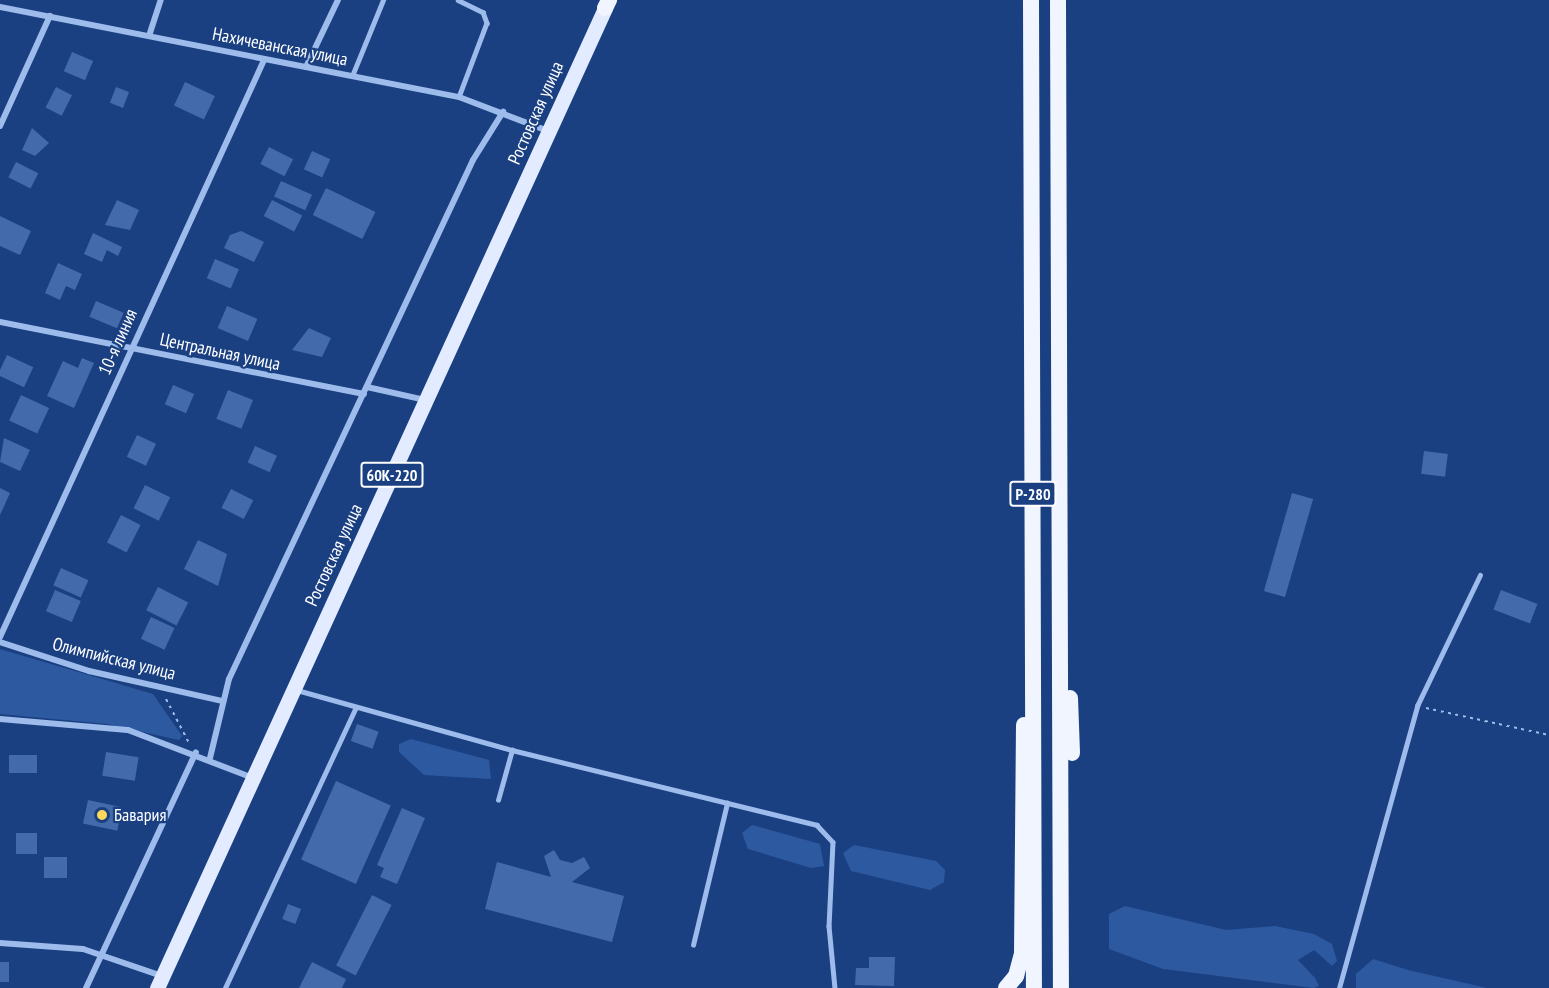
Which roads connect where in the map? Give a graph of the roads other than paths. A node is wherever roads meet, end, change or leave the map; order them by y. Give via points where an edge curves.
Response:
1 (161, 0) edge
2 (338, 0) edge
3 (383, 0) edge
4 (458, 0) edge
5 (1031, 0) edge
6 (1058, 0) edge
7 (608, 3) edge
8 (0, 7) edge
9 (50, 16) junction
10 (149, 36) junction
11 (264, 60) junction
12 (306, 67) junction
13 (352, 76) junction
14 (459, 97) junction
15 (503, 112) junction
16 (0, 126) edge
17 (549, 131) junction
18 (0, 322) edge
19 (132, 348) junction
20 (367, 387) junction
21 (364, 394) junction
22 (426, 400) junction
23 (1060, 562) junction
24 (1480, 575) dead end
25 (1033, 608) junction
26 (0, 637) edge
27 (0, 642) edge
28 (294, 689) junction
29 (222, 701) junction
30 (355, 709) junction
31 (0, 719) edge
32 (512, 750) junction
33 (194, 751) junction
34 (210, 758) junction
35 (254, 778) junction
36 (498, 800) dead end
37 (727, 804) junction
38 (0, 944) edge
39 (693, 945) dead end
40 (101, 952) junction
41 (160, 982) edge
42 (86, 988) edge
43 (225, 988) edge
44 (835, 988) edge
45 (1006, 988) edge
46 (1034, 988) edge
47 (1061, 988) edge
48 (1074, 988) edge
49 (1339, 988) edge

1 - 10 street
2 - 12 street
3 - 13 lane
4 - 14 lane via 483,12 487,23
5 - 25 highway, Р-280
6 - 23 highway, Р-280
7 - 17 main road, Ростовская улица / 60К-220
8 - 9 street, Нахичеванская улица
9 - 10 street, Нахичеванская улица
9 - 16 street
10 - 11 street, Нахичеванская улица
11 - 12 street, Нахичеванская улица
11 - 19 street, 10-я линия
12 - 13 street, Нахичеванская улица
13 - 14 street, Нахичеванская улица
14 - 15 street, Нахичеванская улица
15 - 17 street, Нахичеванская улица
15 - 20 street, Ростовская улица via 473,160
17 - 22 main road, Ростовская улица / 60К-220
18 - 19 street, Центральная улица
19 - 21 street, Центральная улица
19 - 26 street, 10-я линия
20 - 21 street, Ростовская улица
20 - 22 street
21 - 29 street, Ростовская улица
22 - 28 main road, Ростовская улица / 60К-220
23 - 47 highway, Р-280
23 - 48 highway via 1072,721
24 - 49 lane via 1417,706
25 - 45 highway via 1022,752 1022,953 1016,976
25 - 46 highway, Р-280
27 - 29 street, Олимпийская улица via 156,687
28 - 30 lane
28 - 35 main road, Ростовская улица / 60К-220
29 - 34 street, Ростовская улица
30 - 32 lane
30 - 43 lane
31 - 33 street via 101,725
32 - 36 lane
32 - 37 lane
33 - 34 street
33 - 40 street
34 - 35 street
35 - 41 main road, Ростовская улица / 60К-220
37 - 39 lane
37 - 44 lane via 817,825 830,835
38 - 40 street
40 - 41 street
40 - 42 street

